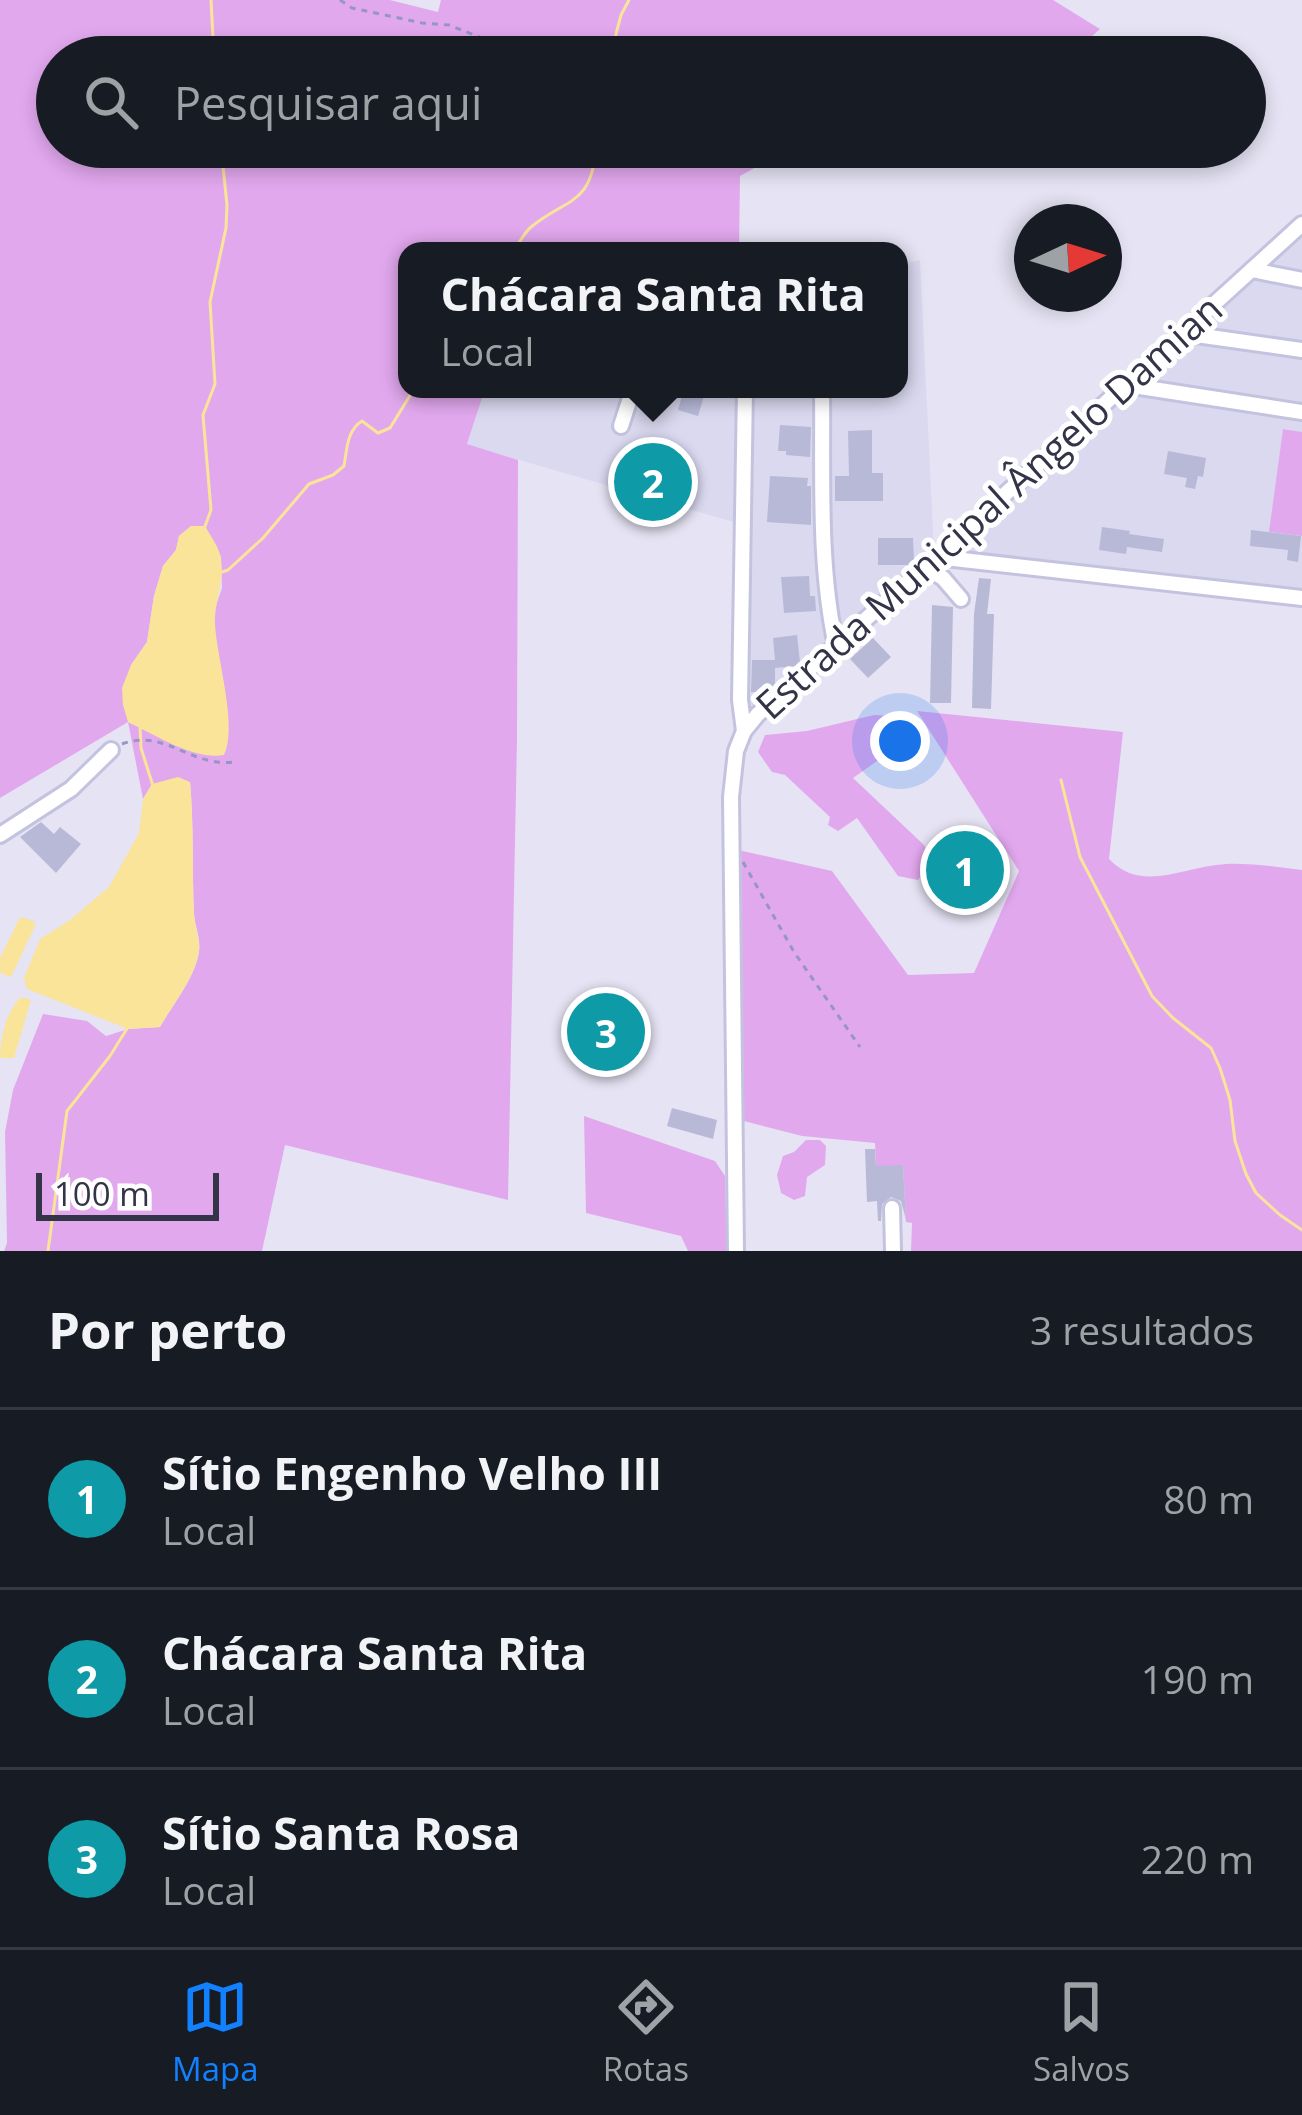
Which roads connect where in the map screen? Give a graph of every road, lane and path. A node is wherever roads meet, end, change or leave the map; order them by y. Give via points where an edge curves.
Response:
1 (340, 0) edge
2 (476, 36) edge
3 (1302, 224) edge
4 (1252, 270) junction
5 (1302, 280) edge
6 (1182, 333) junction
7 (1302, 350) edge
8 (1127, 385) junction
9 (630, 398) edge
10 (745, 398) edge
11 (822, 398) edge
12 (1302, 412) edge
13 (621, 426) dead end
14 (931, 562) junction
15 (1302, 598) edge
16 (961, 599) dead end
17 (830, 615) junction
18 (862, 623) junction
19 (836, 646) junction
20 (744, 730) junction
21 (136, 739) dead end
22 (111, 750) dead end
23 (234, 762) dead end
24 (0, 836) edge
25 (730, 859) junction
26 (860, 1047) dead end
27 (892, 1208) dead end
28 (736, 1251) edge
29 (893, 1251) edge

1 - 2 path
3 - 4 street, Estrada Municipal Ângelo Damian
4 - 5 street
4 - 6 street, Estrada Municipal Ângelo Damian
6 - 7 street
6 - 8 street, Estrada Municipal Ângelo Damian
8 - 12 street
8 - 14 street, Estrada Municipal Ângelo Damian
9 - 13 street
10 - 20 street
11 - 17 street
14 - 15 street
14 - 16 street
14 - 18 street, Estrada Municipal Ângelo Damian
17 - 18 street
17 - 19 street
18 - 19 street, Estrada Municipal Ângelo Damian
19 - 20 street, Estrada Municipal Ângelo Damian
20 - 25 street, Estrada Municipal Ângelo Damian
21 - 23 path via 206,762
22 - 24 street via 71,789
25 - 26 path via 746,864
25 - 28 street, Estrada Municipal Ângelo Damian
27 - 29 street

